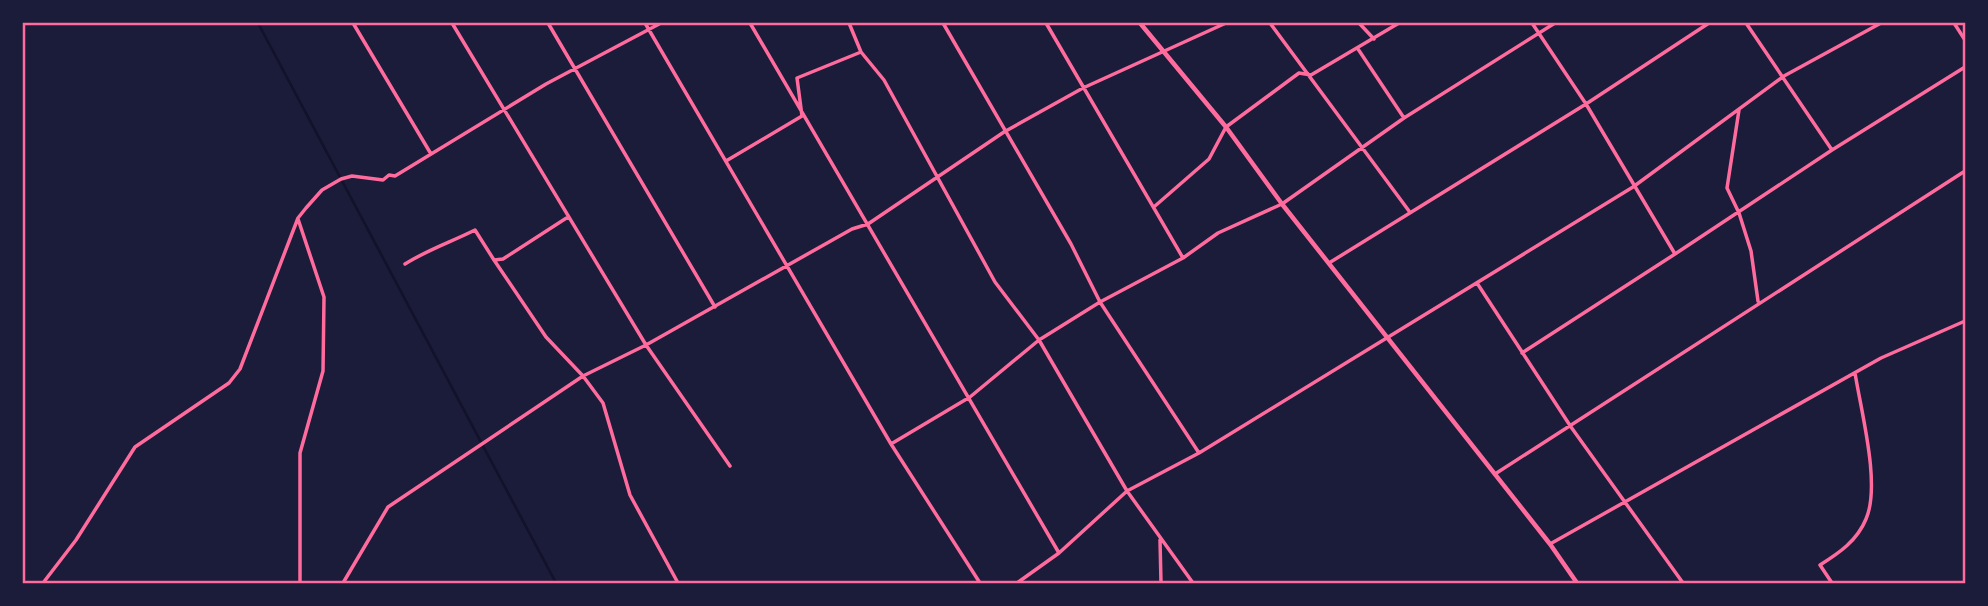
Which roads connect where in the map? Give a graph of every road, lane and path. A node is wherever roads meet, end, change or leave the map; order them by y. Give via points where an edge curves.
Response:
1 (353, 23) edge
2 (452, 23) edge
3 (548, 23) edge
4 (645, 23) edge
5 (661, 23) edge
6 (750, 23) edge
7 (849, 23) edge
8 (943, 23) edge
9 (1046, 23) edge
10 (1140, 23) edge
11 (1226, 23) edge
12 (1270, 23) edge
13 (1359, 23) edge
14 (1399, 23) edge
15 (1532, 23) edge
16 (1555, 23) edge
17 (1709, 23) edge
18 (1746, 23) edge
19 (1881, 23) edge
20 (1954, 23) edge
21 (649, 30) junction
22 (1539, 33) junction
23 (1374, 39) junction
24 (1965, 40) edge
25 (1358, 49) junction
26 (1162, 51) junction
27 (861, 52) junction
28 (1965, 67) edge
29 (575, 70) junction
30 (1311, 75) junction
31 (1784, 76) junction
32 (1083, 88) junction
33 (1586, 104) junction
34 (1739, 108) junction
35 (503, 109) junction
36 (802, 116) junction
37 (1404, 118) junction
38 (1226, 127) junction
39 (1004, 132) junction
40 (1364, 146) junction
41 (1832, 150) junction
42 (431, 154) junction
43 (726, 161) junction
44 (1965, 171) edge
45 (935, 178) junction
46 (1633, 187) junction
47 (1282, 204) junction
48 (1155, 206) junction
49 (1409, 211) junction
50 (1739, 213) junction
51 (568, 217) junction
52 (298, 218) junction
53 (868, 224) junction
54 (1675, 254) junction
55 (1183, 258) junction
56 (494, 260) junction
57 (1329, 263) junction
58 (405, 264) dead end
59 (787, 265) junction
60 (1477, 283) junction
61 (1758, 301) junction
62 (1100, 302) junction
63 (715, 307) junction
64 (1965, 321) edge
65 (1387, 337) junction
66 (1039, 340) junction
67 (646, 345) junction
68 (1522, 353) junction
69 (1855, 372) junction
70 (583, 376) junction
71 (970, 397) junction
72 (1571, 427) junction
73 (891, 444) junction
74 (1199, 453) junction
75 (730, 466) dead end
76 (1495, 474) junction
77 (1127, 491) junction
78 (1627, 501) junction
79 (1160, 540) junction
80 (1550, 544) junction
81 (1059, 553) junction
82 (43, 583) edge
83 (300, 583) edge
84 (343, 583) edge
85 (678, 583) edge
86 (980, 583) edge
87 (1017, 583) edge
88 (1161, 583) edge
89 (1193, 583) edge
90 (1577, 583) edge
91 (1683, 583) edge
92 (1832, 583) edge

1 - 42 street
2 - 35 street
3 - 29 street
4 - 21 street
5 - 21 street
6 - 36 street
7 - 27 street
8 - 39 street
9 - 32 street
10 - 26 street
11 - 26 street
12 - 30 street
13 - 23 street
14 - 23 street
15 - 22 street
16 - 22 street
17 - 33 street
18 - 31 street
19 - 31 street
20 - 24 street
21 - 29 street
21 - 43 street
22 - 33 street
22 - 37 street
23 - 25 street
25 - 30 street
25 - 37 street
26 - 32 street
26 - 38 street
27 - 36 street via 797,78
27 - 45 street via 884,80
28 - 41 street
29 - 35 street
29 - 63 street
30 - 38 street via 1299,73
30 - 40 street
31 - 34 street
31 - 41 street
32 - 39 street
32 - 48 street
33 - 46 street
33 - 49 street
34 - 46 street
34 - 50 street via 1727,188
35 - 42 street
35 - 51 street
36 - 43 street
36 - 53 street
37 - 40 street
38 - 47 street
38 - 48 street via 1209,159
39 - 45 street
39 - 62 street
40 - 47 street
40 - 49 street
41 - 50 street
42 - 52 street via 383,180 341,179 322,190
43 - 59 street
44 - 61 street
45 - 53 street
45 - 66 street via 995,282
46 - 54 street
46 - 60 street
47 - 55 street via 1218,233
47 - 57 street
48 - 55 street
49 - 57 street
50 - 54 street
50 - 61 street via 1751,251
51 - 56 street via 512,254
51 - 67 street
52 - 82 street via 240,369 229,383 135,447
52 - 83 street via 324,297 323,371 300,453
53 - 59 street
53 - 71 street
54 - 68 street
55 - 62 street
56 - 58 street via 475,230
56 - 70 street via 546,337
57 - 65 street
59 - 63 street
59 - 73 street
60 - 65 street
60 - 68 street
61 - 72 street
62 - 66 street
62 - 74 street
63 - 67 street
64 - 69 street
65 - 74 street
65 - 76 street
66 - 71 street
66 - 77 street
67 - 70 street
67 - 75 street
68 - 72 street
69 - 78 street
69 - 92 street via 1872,485 1867,519 1849,546 1820,565
70 - 84 street via 388,507
70 - 85 street via 603,403 630,495
71 - 73 street
71 - 81 street
72 - 76 street
72 - 78 street
73 - 86 street
74 - 77 street
76 - 80 street
77 - 79 street
77 - 81 street
78 - 80 street
78 - 91 street
79 - 88 street
79 - 89 street
80 - 90 street
81 - 87 street

